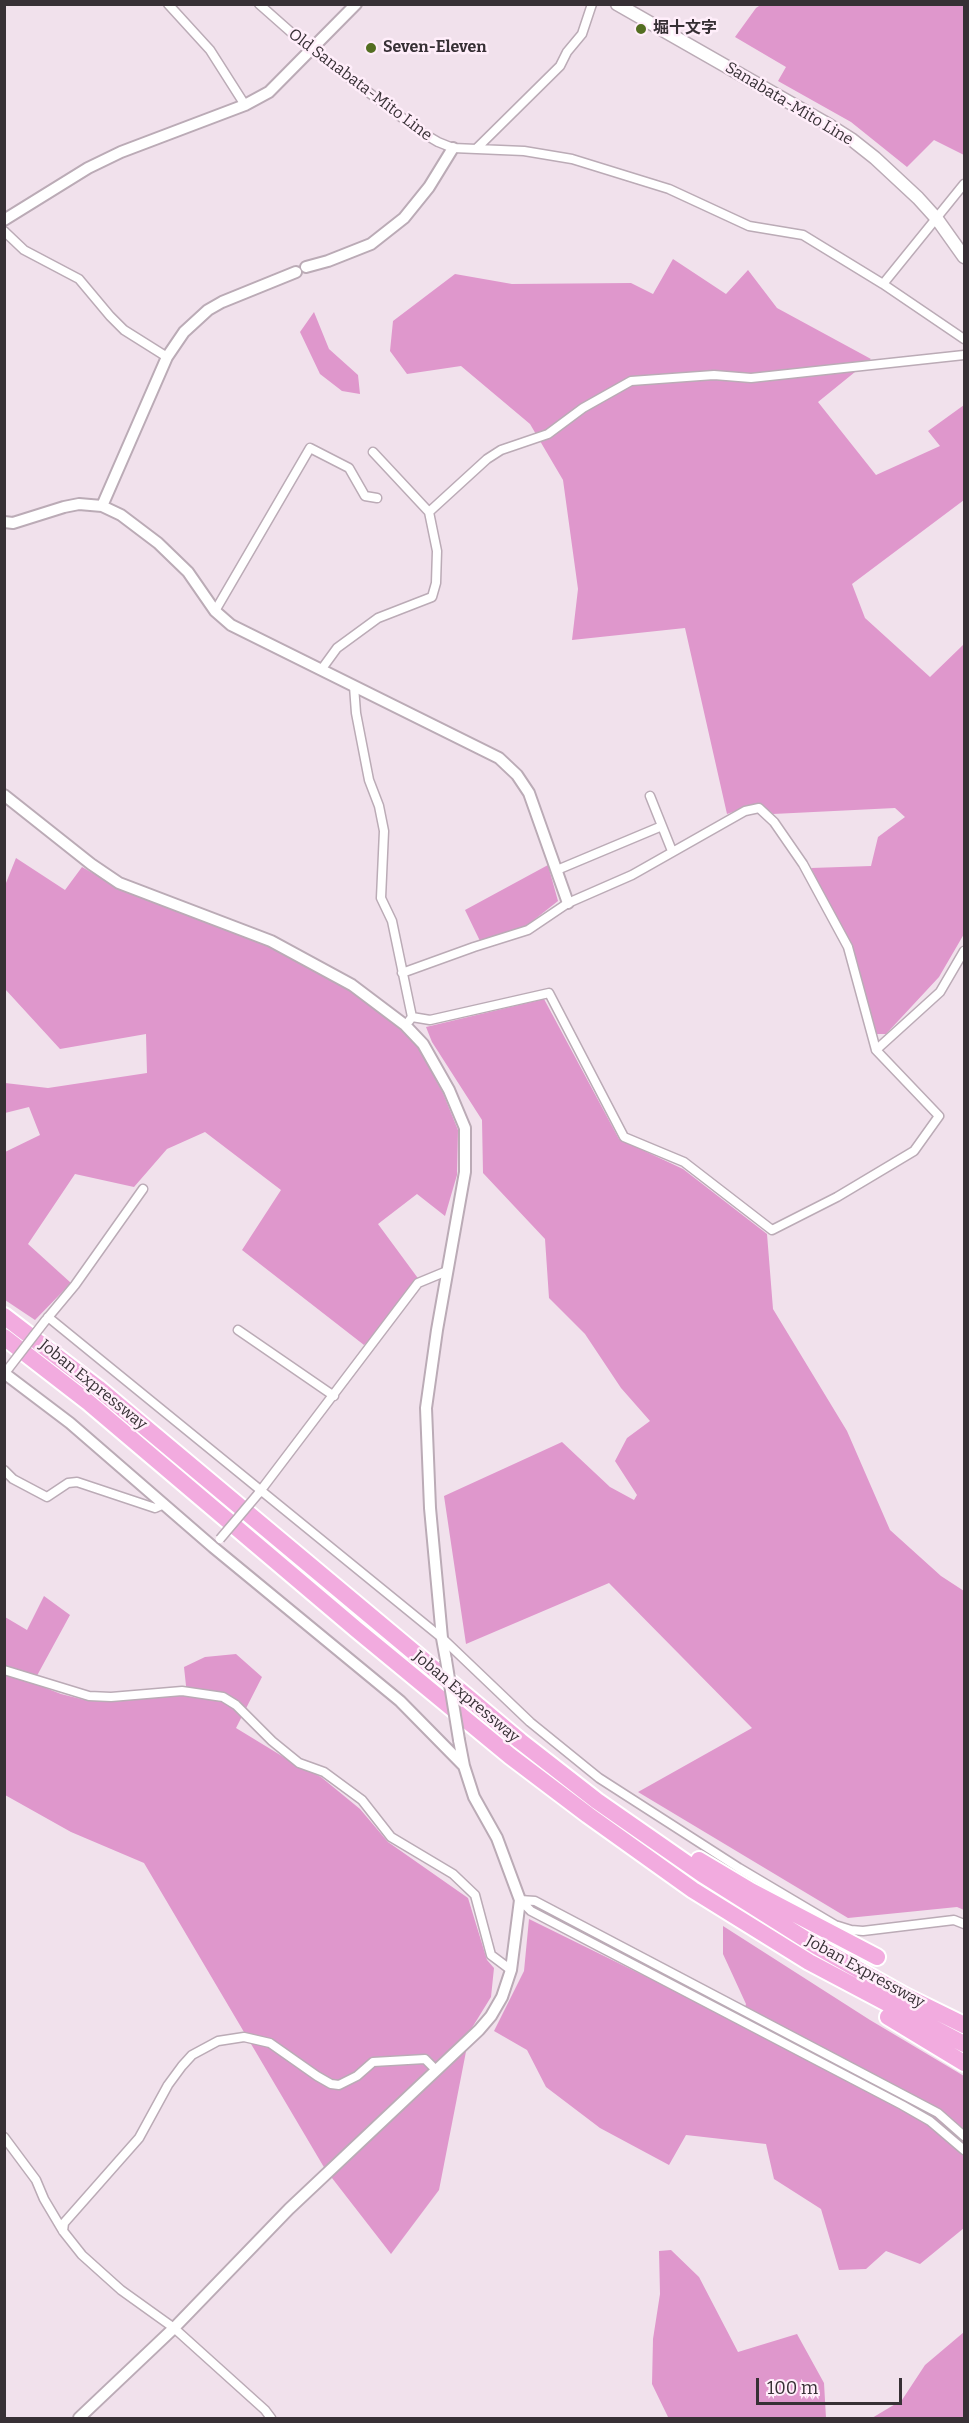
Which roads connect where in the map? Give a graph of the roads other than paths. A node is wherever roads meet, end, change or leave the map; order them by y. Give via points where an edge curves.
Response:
1 (168, 4) edge
2 (259, 4) edge
3 (356, 4) edge
4 (592, 4) edge
5 (617, 4) edge
6 (313, 50) junction
7 (245, 105) junction
8 (453, 148) junction
9 (477, 148) junction
10 (964, 184) edge
11 (937, 219) junction
12 (4, 220) edge
13 (4, 231) edge
14 (964, 257) edge
15 (883, 284) junction
16 (964, 339) edge
17 (964, 355) edge
18 (167, 357) junction
19 (373, 452) dead end
20 (377, 498) dead end
21 (102, 506) junction
22 (429, 512) junction
23 (4, 522) edge
24 (215, 611) junction
25 (321, 670) junction
26 (354, 686) junction
27 (4, 795) edge
28 (650, 796) dead end
29 (662, 826) junction
30 (672, 851) junction
31 (557, 870) junction
32 (568, 903) junction
33 (964, 951) edge
34 (402, 974) junction
35 (409, 1021) junction
36 (876, 1050) junction
37 (143, 1189) dead end
38 (447, 1270) junction
39 (4, 1316) edge
40 (47, 1319) junction
41 (238, 1330) dead end
42 (4, 1337) edge
43 (6, 1372) edge
44 (334, 1396) junction
45 (4, 1470) edge
46 (260, 1492) junction
47 (164, 1504) junction
48 (217, 1543) junction
49 (442, 1638) junction
50 (4, 1670) edge
51 (464, 1766) junction
52 (597, 1801) junction
53 (520, 1900) junction
54 (964, 1924) edge
55 (877, 1957) dead end
56 (809, 1962) junction
57 (511, 1970) junction
58 (964, 2025) edge
59 (964, 2044) edge
60 (964, 2063) edge
61 (436, 2070) junction
62 (964, 2136) edge
63 (4, 2137) edge
64 (964, 2150) edge
65 (63, 2231) junction
66 (174, 2328) junction
67 (79, 2418) edge
68 (271, 2418) edge

1 - 7 street via 210,50
2 - 6 street, Old Sanabata-Mito Line
3 - 6 street
4 - 9 street via 582,34 560,66
5 - 11 main road, Sanabata-Mito Line via 829,125 882,164
6 - 7 street via 268,92
6 - 8 street, Old Sanabata-Mito Line via 421,132
7 - 12 street via 121,152
8 - 9 street, Old Sanabata-Mito Line
8 - 18 street via 418,203 371,244 239,294 208,310 184,332
9 - 15 street, Old Sanabata-Mito Line via 572,159 669,189 749,226 803,235
10 - 11 street
11 - 14 main road, Sanabata-Mito Line
11 - 15 street
13 - 18 street via 24,250 79,279 124,330
15 - 16 street, Old Sanabata-Mito Line
17 - 22 street via 751,378 714,375 631,381 583,408 548,434 501,450 487,459
18 - 21 street
19 - 22 street
20 - 24 street via 365,496 349,468 310,448
21 - 23 street via 79,504 13,523
21 - 24 street via 158,543 188,572
22 - 25 street via 436,551 432,597 378,618 337,648
24 - 25 street via 245,634
25 - 26 street
26 - 31 street via 498,758 517,775 529,793
26 - 34 street via 369,780 384,831 381,898 392,921
27 - 35 street via 119,883 271,941
28 - 29 street
29 - 30 street
29 - 31 street
30 - 32 street via 632,875
30 - 36 street via 745,811 759,808 774,822 803,864 848,947
31 - 32 street
32 - 34 street via 528,930
33 - 36 street via 940,992
34 - 35 street
35 - 36 street via 430,1020 549,993 624,1137 684,1162 772,1230 914,1151 939,1116
35 - 38 street via 449,1090 465,1128 465,1172
37 - 40 street
38 - 44 street via 418,1283
38 - 49 street via 426,1408
39 - 52 highway, Joban Expressway via 143,1424 476,1705
40 - 43 street, bridge
40 - 46 street
41 - 44 street
42 - 56 highway, Joban Expressway via 88,1402 510,1756 641,1854
43 - 47 street
44 - 46 street
45 - 47 street via 47,1497 68,1483 77,1482 155,1508
46 - 48 street, bridge
46 - 49 street
47 - 48 street
48 - 51 street via 400,1701
49 - 51 street, bridge
49 - 54 street via 530,1722 599,1778 835,1925 863,1931 954,1920
50 - 57 street via 89,1696 111,1698 182,1691 223,1696 299,1763 324,1772 362,1800 391,1838 453,1874 474,1895 491,1955
51 - 53 street
52 - 55 highway via 751,1891
52 - 58 highway, Joban Expressway via 816,1946
53 - 57 street
53 - 62 street via 535,1900 938,2113
53 - 64 street via 531,1911 902,2105 930,2121
56 - 59 highway, Joban Expressway
56 - 60 highway
57 - 61 street via 491,2016
61 - 65 street via 424,2059 373,2062 357,2076 339,2085 331,2084 270,2043 244,2037 218,2041 197,2051 182,2066 139,2138 64,2223
61 - 66 street via 289,2209
63 - 65 street via 36,2180
65 - 66 street via 95,2268
66 - 67 street
66 - 68 street

